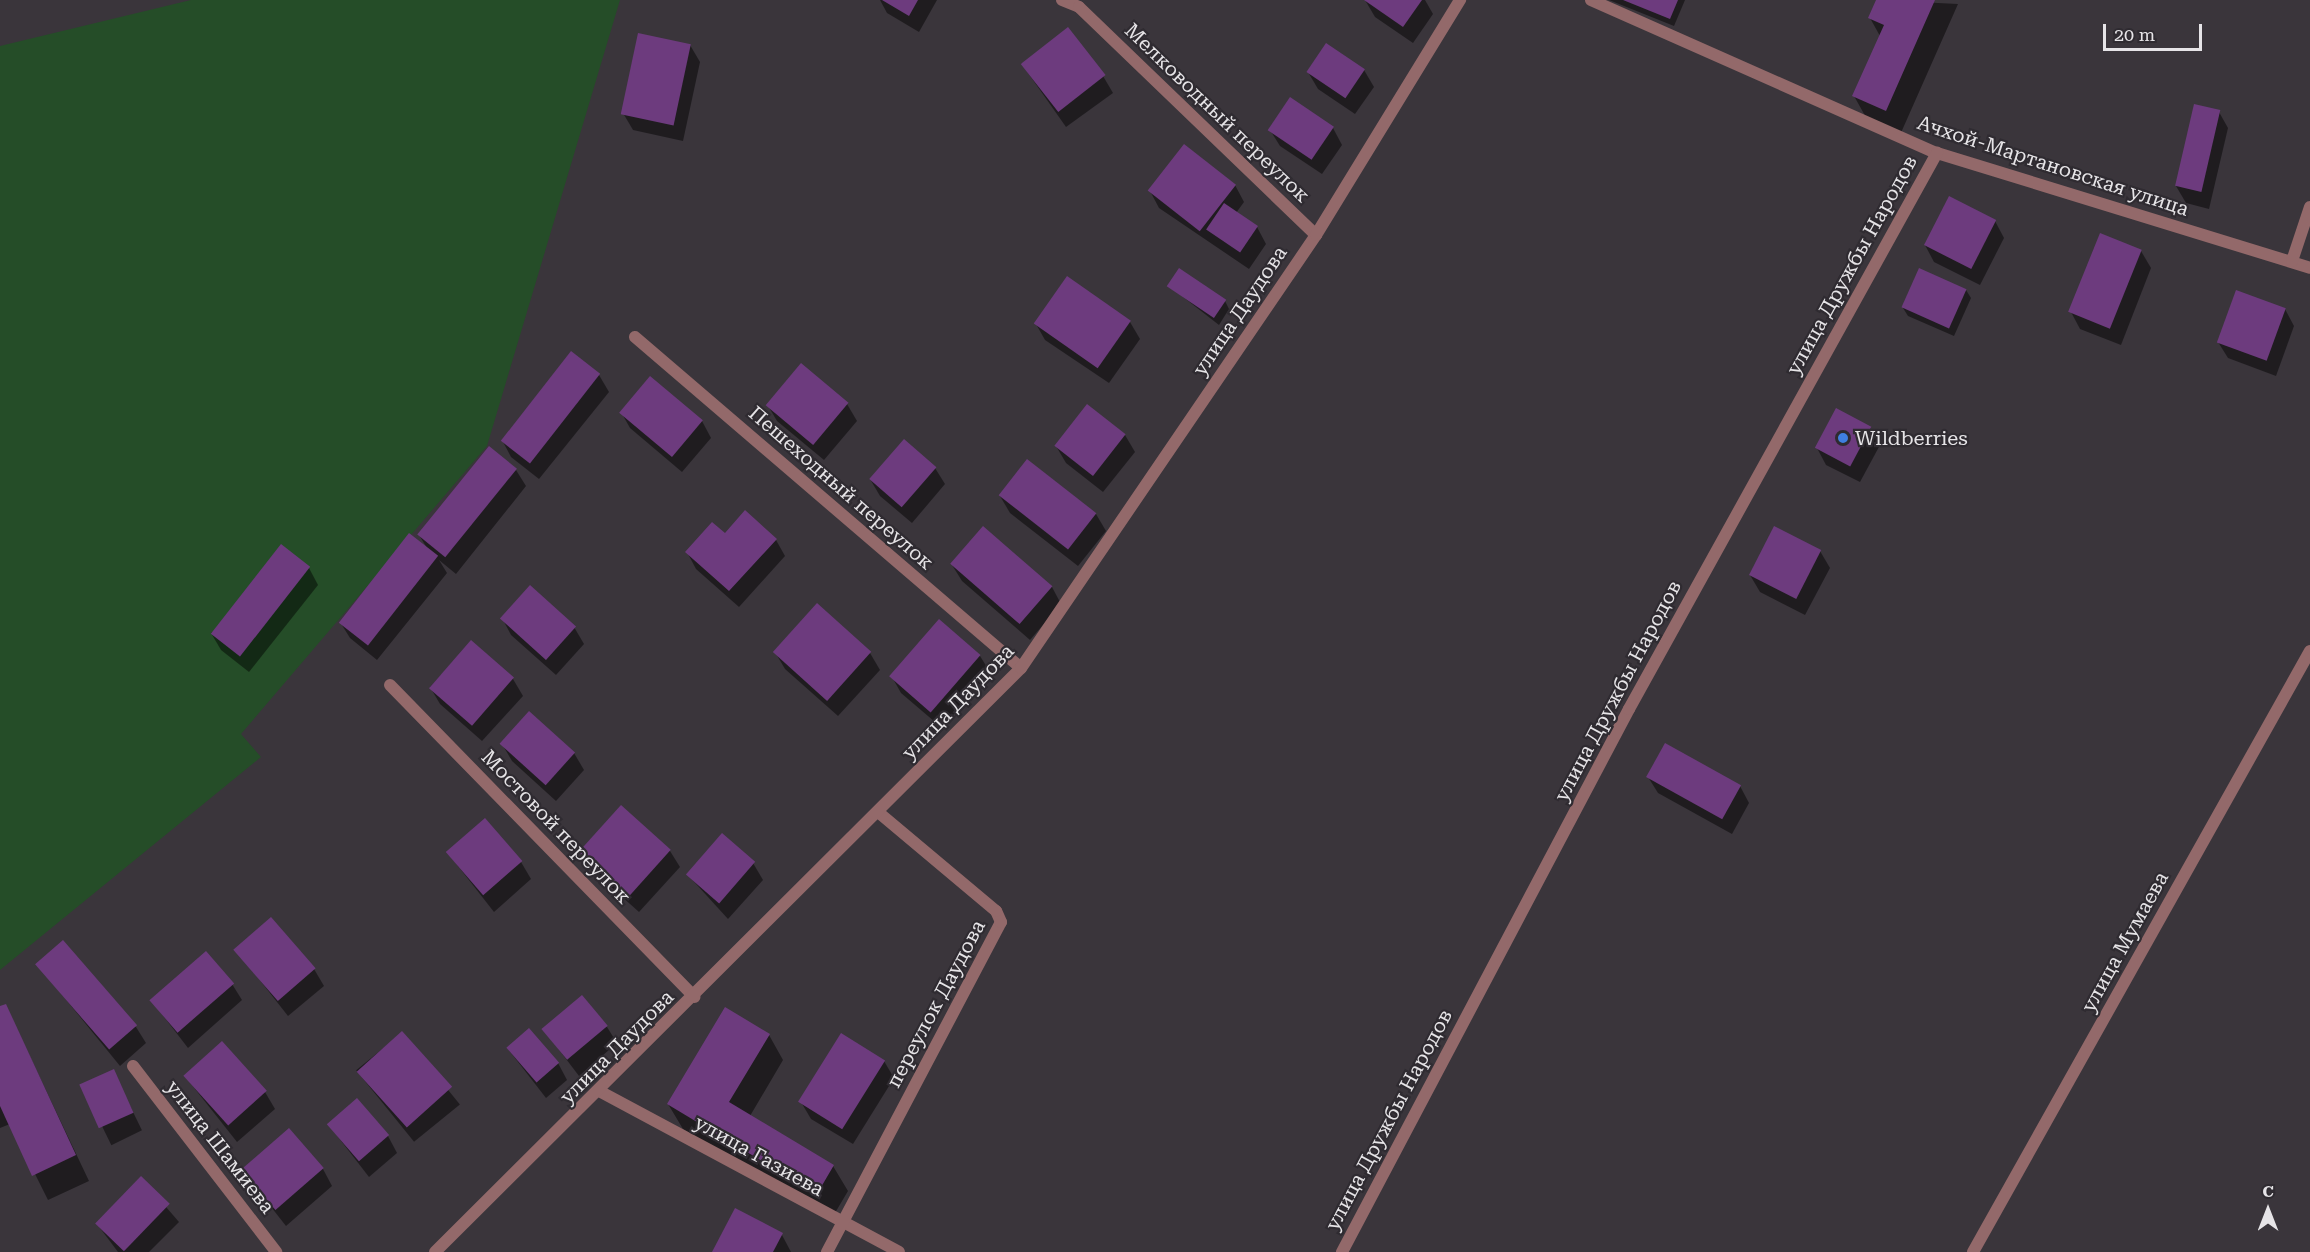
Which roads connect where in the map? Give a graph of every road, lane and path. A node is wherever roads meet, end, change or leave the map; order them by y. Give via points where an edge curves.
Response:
1 (1062, 0) edge
2 (1460, 0) edge
3 (1591, 0) edge
4 (1937, 153) junction
5 (2310, 207) edge
6 (1316, 235) junction
7 (2292, 261) junction
8 (2310, 268) edge
9 (635, 337) dead end
10 (2310, 651) edge
11 (1021, 668) junction
12 (390, 685) dead end
13 (878, 812) junction
14 (694, 997) junction
15 (133, 1066) dead end
16 (600, 1092) junction
17 (841, 1224) junction
18 (276, 1252) edge
19 (435, 1252) edge
20 (827, 1252) edge
21 (899, 1252) edge
22 (1342, 1252) edge
23 (1974, 1252) edge

1 - 6 street, Мелководный переулок via 1078,7
2 - 6 street, улица Даудова
3 - 4 street, Ачхой-Мартановская улица
4 - 7 street, Ачхой-Мартановская улица
4 - 22 street, улица Дружбы Народов via 1629,709
5 - 7 street
6 - 11 street, улица Даудова
7 - 8 street, Ачхой-Мартановская улица
9 - 11 street, Пешеходный переулок
10 - 23 street, улица Мумаева
11 - 13 street, улица Даудова
12 - 14 street, Мостовой переулок
13 - 14 street, улица Даудова
13 - 17 street, переулок Даудова via 996,911 1001,922
14 - 16 street, улица Даудова
15 - 18 street, улица Шамиева
16 - 17 street, улица Газиева
16 - 19 street, улица Даудова
17 - 20 street, переулок Даудова
17 - 21 street, улица Газиева

